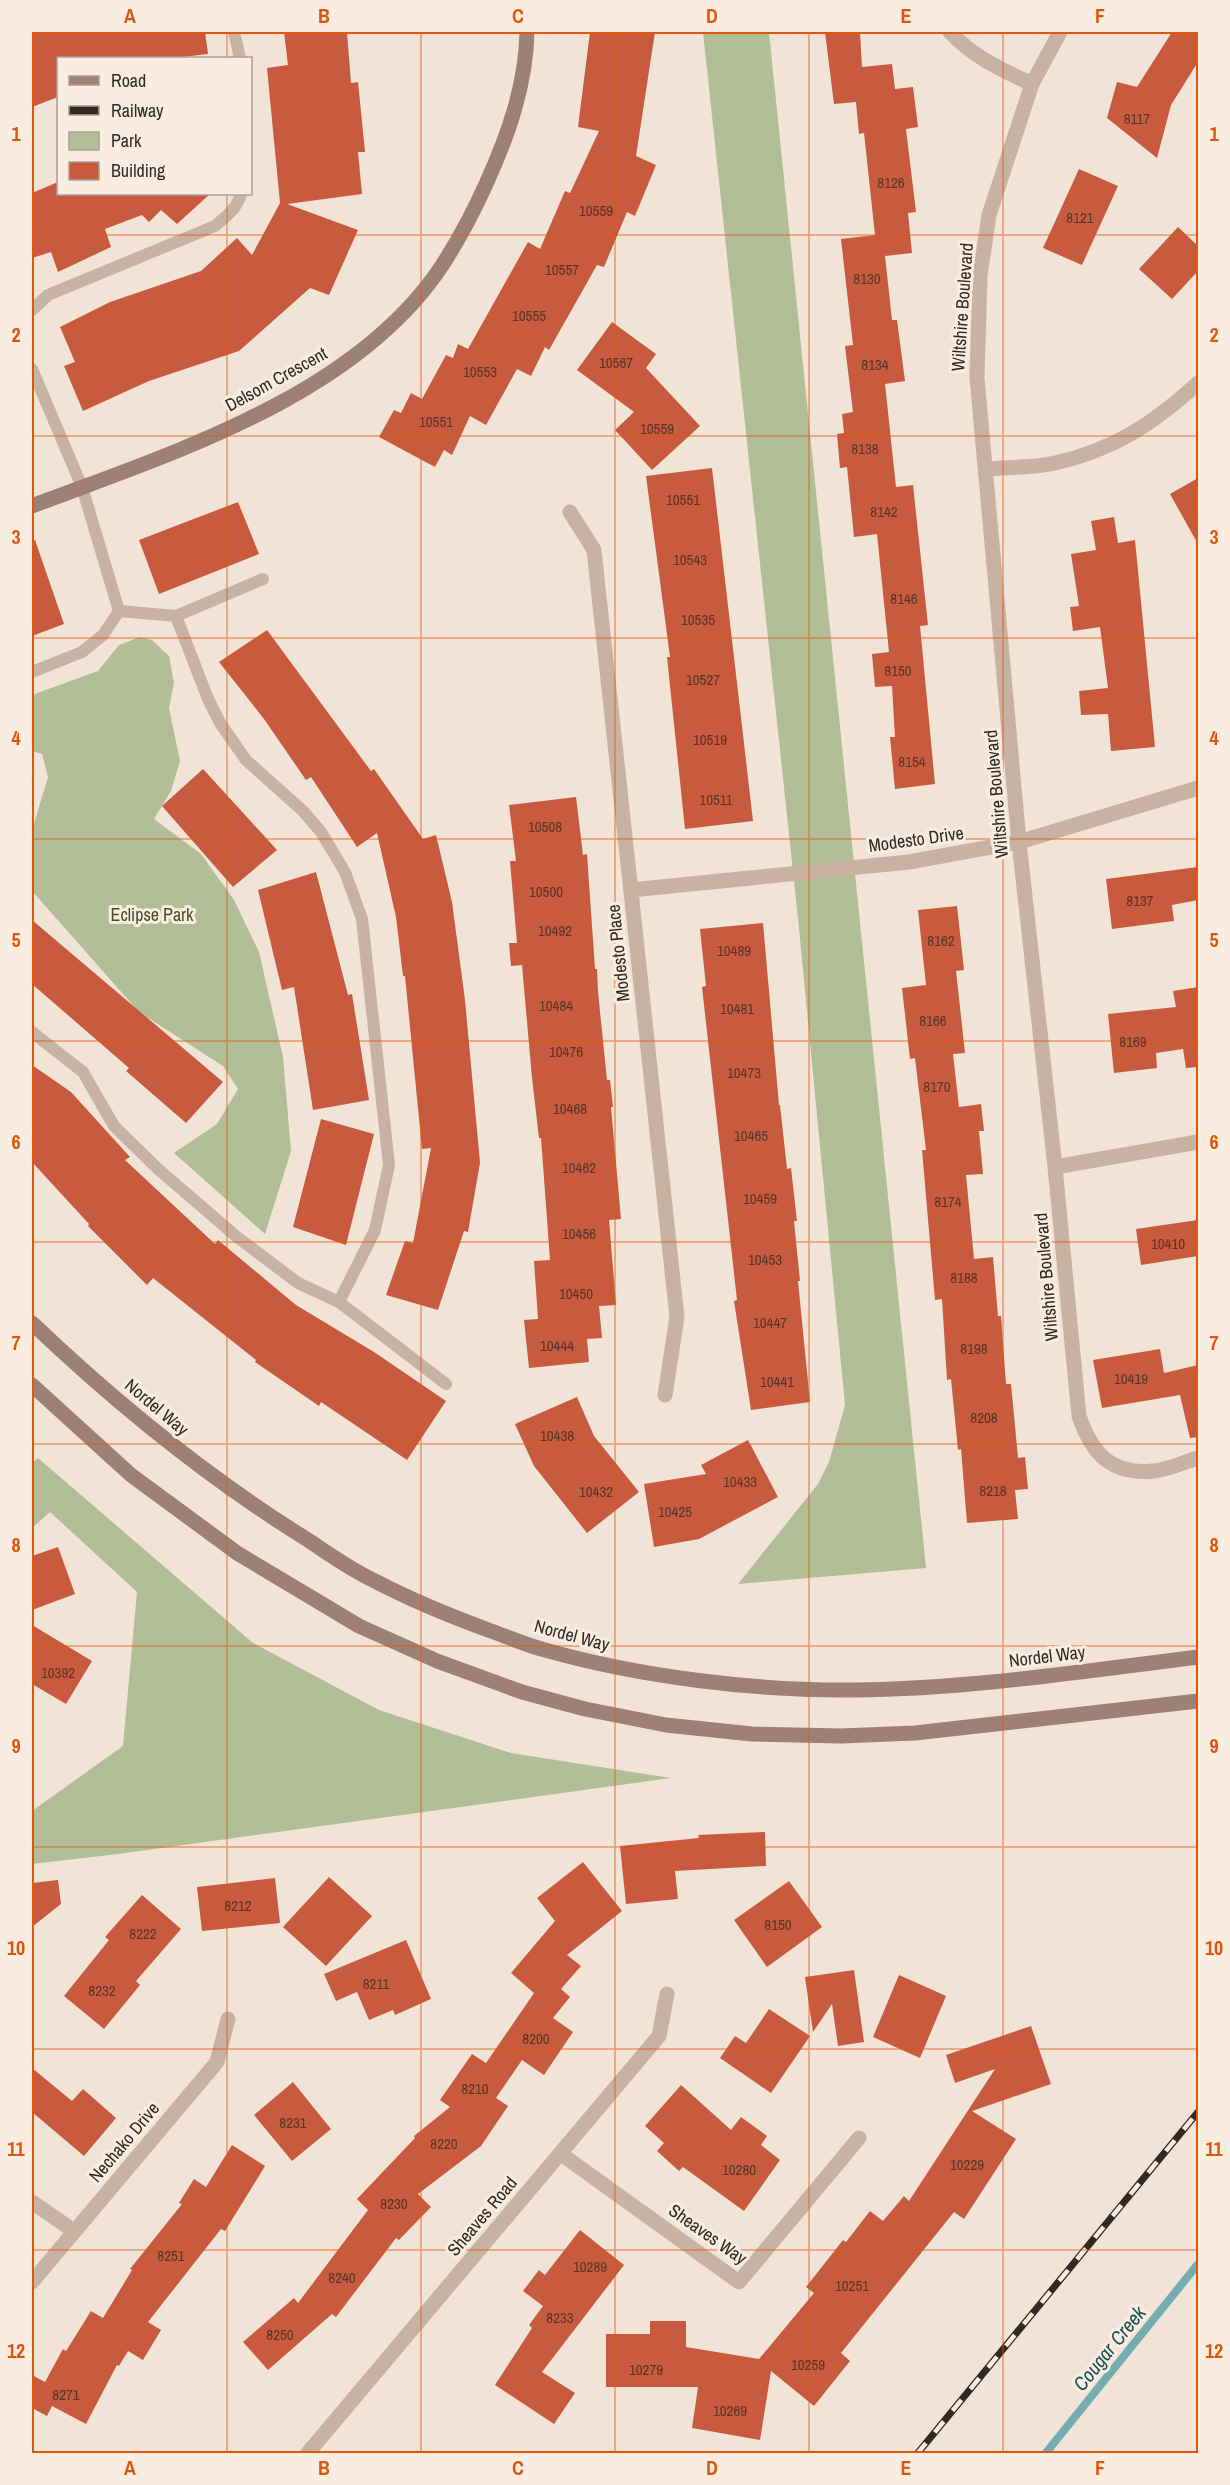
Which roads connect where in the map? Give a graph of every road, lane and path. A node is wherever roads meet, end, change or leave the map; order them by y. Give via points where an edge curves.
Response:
1 (234, 32) edge
2 (527, 32) edge
3 (950, 32) edge
4 (1060, 32) edge
5 (240, 57) edge
6 (1032, 84) junction
7 (241, 195) edge
8 (32, 310) edge
9 (32, 369) edge
10 (1198, 383) edge
11 (986, 469) junction
12 (82, 487) junction
13 (32, 506) edge
14 (570, 512) dead end
15 (262, 579) dead end
16 (119, 611) junction
17 (176, 616) junction
18 (32, 672) edge
19 (1198, 788) edge
20 (1019, 842) junction
21 (631, 891) junction
22 (32, 1032) edge
23 (1198, 1142) edge
24 (1055, 1167) junction
25 (339, 1302) junction
26 (32, 1323) edge
27 (446, 1384) dead end
28 (32, 1385) edge
29 (665, 1395) dead end
30 (1198, 1458) edge
31 (1198, 1657) edge
32 (1198, 1701) edge
33 (667, 1994) dead end
34 (228, 2019) dead end
35 (859, 2138) dead end
36 (561, 2154) junction
37 (32, 2202) edge
38 (74, 2231) junction
39 (32, 2282) edge
40 (307, 2454) edge

1 - 5 lane
2 - 12 main road, Delsom Crescent via 520,85 502,150 477,205 442,265 405,310 362,350 276,406
3 - 6 street via 991,64
4 - 6 street, Wiltshire Boulevard
6 - 11 street, Wiltshire Boulevard via 989,215 980,276 977,378
7 - 8 lane via 228,215 215,225 48,295
9 - 12 lane
10 - 11 street via 1136,433 1096,452 1053,464
11 - 20 street, Wiltshire Boulevard
12 - 13 main road, Delsom Crescent
12 - 16 lane
14 - 21 street, Modesto Place via 594,550
15 - 17 lane
16 - 17 lane
16 - 18 lane via 102,635 82,652
17 - 25 lane via 220,723 246,760 321,832 345,872 362,919 389,1165 375,1230
19 - 20 street, Modesto Drive
20 - 21 street, Modesto Drive via 909,862
20 - 24 street, Wiltshire Boulevard
21 - 29 street, Modesto Place via 677,1317
22 - 25 lane via 83,1072 114,1126 158,1169 298,1283
23 - 24 street
24 - 30 street, Wiltshire Boulevard via 1079,1416 1087,1440 1110,1463 1131,1470 1155,1471
25 - 27 lane
26 - 31 main road, Nordel Way via 164,1440 265,1514 370,1579 442,1613 541,1649 597,1664 668,1676 851,1690 974,1685
28 - 32 main road via 131,1474 237,1554 348,1620 522,1692 666,1725 752,1734 841,1736 915,1733
33 - 36 street, Sheaves Road via 659,2036
34 - 38 street, Nechako Drive via 217,2062
35 - 36 street, Sheaves Way via 739,2282
36 - 40 street, Sheaves Road
37 - 38 street
38 - 39 street, Nechako Drive

